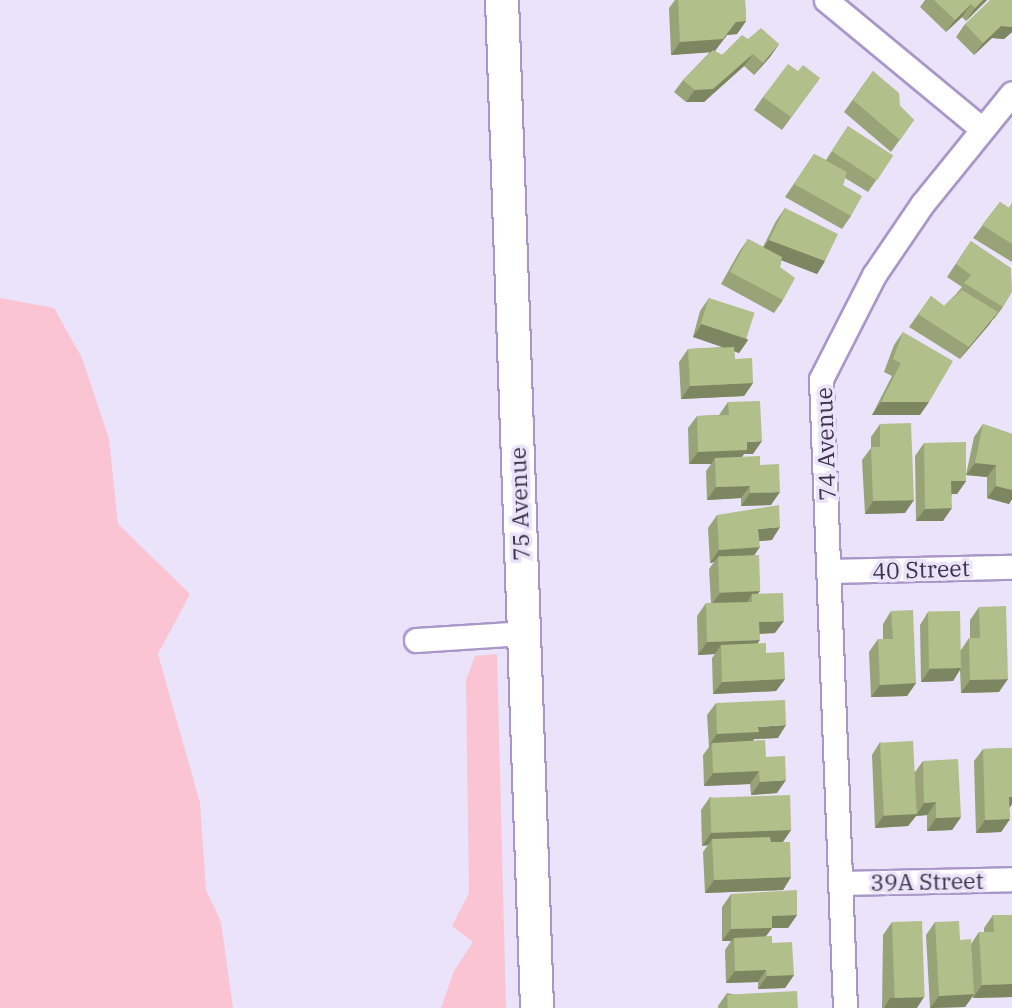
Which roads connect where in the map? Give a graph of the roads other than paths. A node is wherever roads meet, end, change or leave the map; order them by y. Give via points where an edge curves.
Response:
1 (502, 0) edge
2 (826, 0) edge
3 (1012, 93) edge
4 (981, 128) junction
5 (1012, 566) edge
6 (830, 571) junction
7 (523, 633) junction
8 (416, 640) dead end
9 (1012, 878) edge
10 (842, 883) junction
11 (537, 1008) edge
12 (845, 1008) edge

1 - 7 main road, 75 Avenue
2 - 4 street
3 - 4 street, 74 Avenue
4 - 6 street, 74 Avenue via 874,275 821,379
5 - 6 street, 40 Street
6 - 10 street, 74 Avenue
7 - 8 street
7 - 11 main road, 75 Avenue
9 - 10 street, 39A Street
10 - 12 street, 74 Avenue

